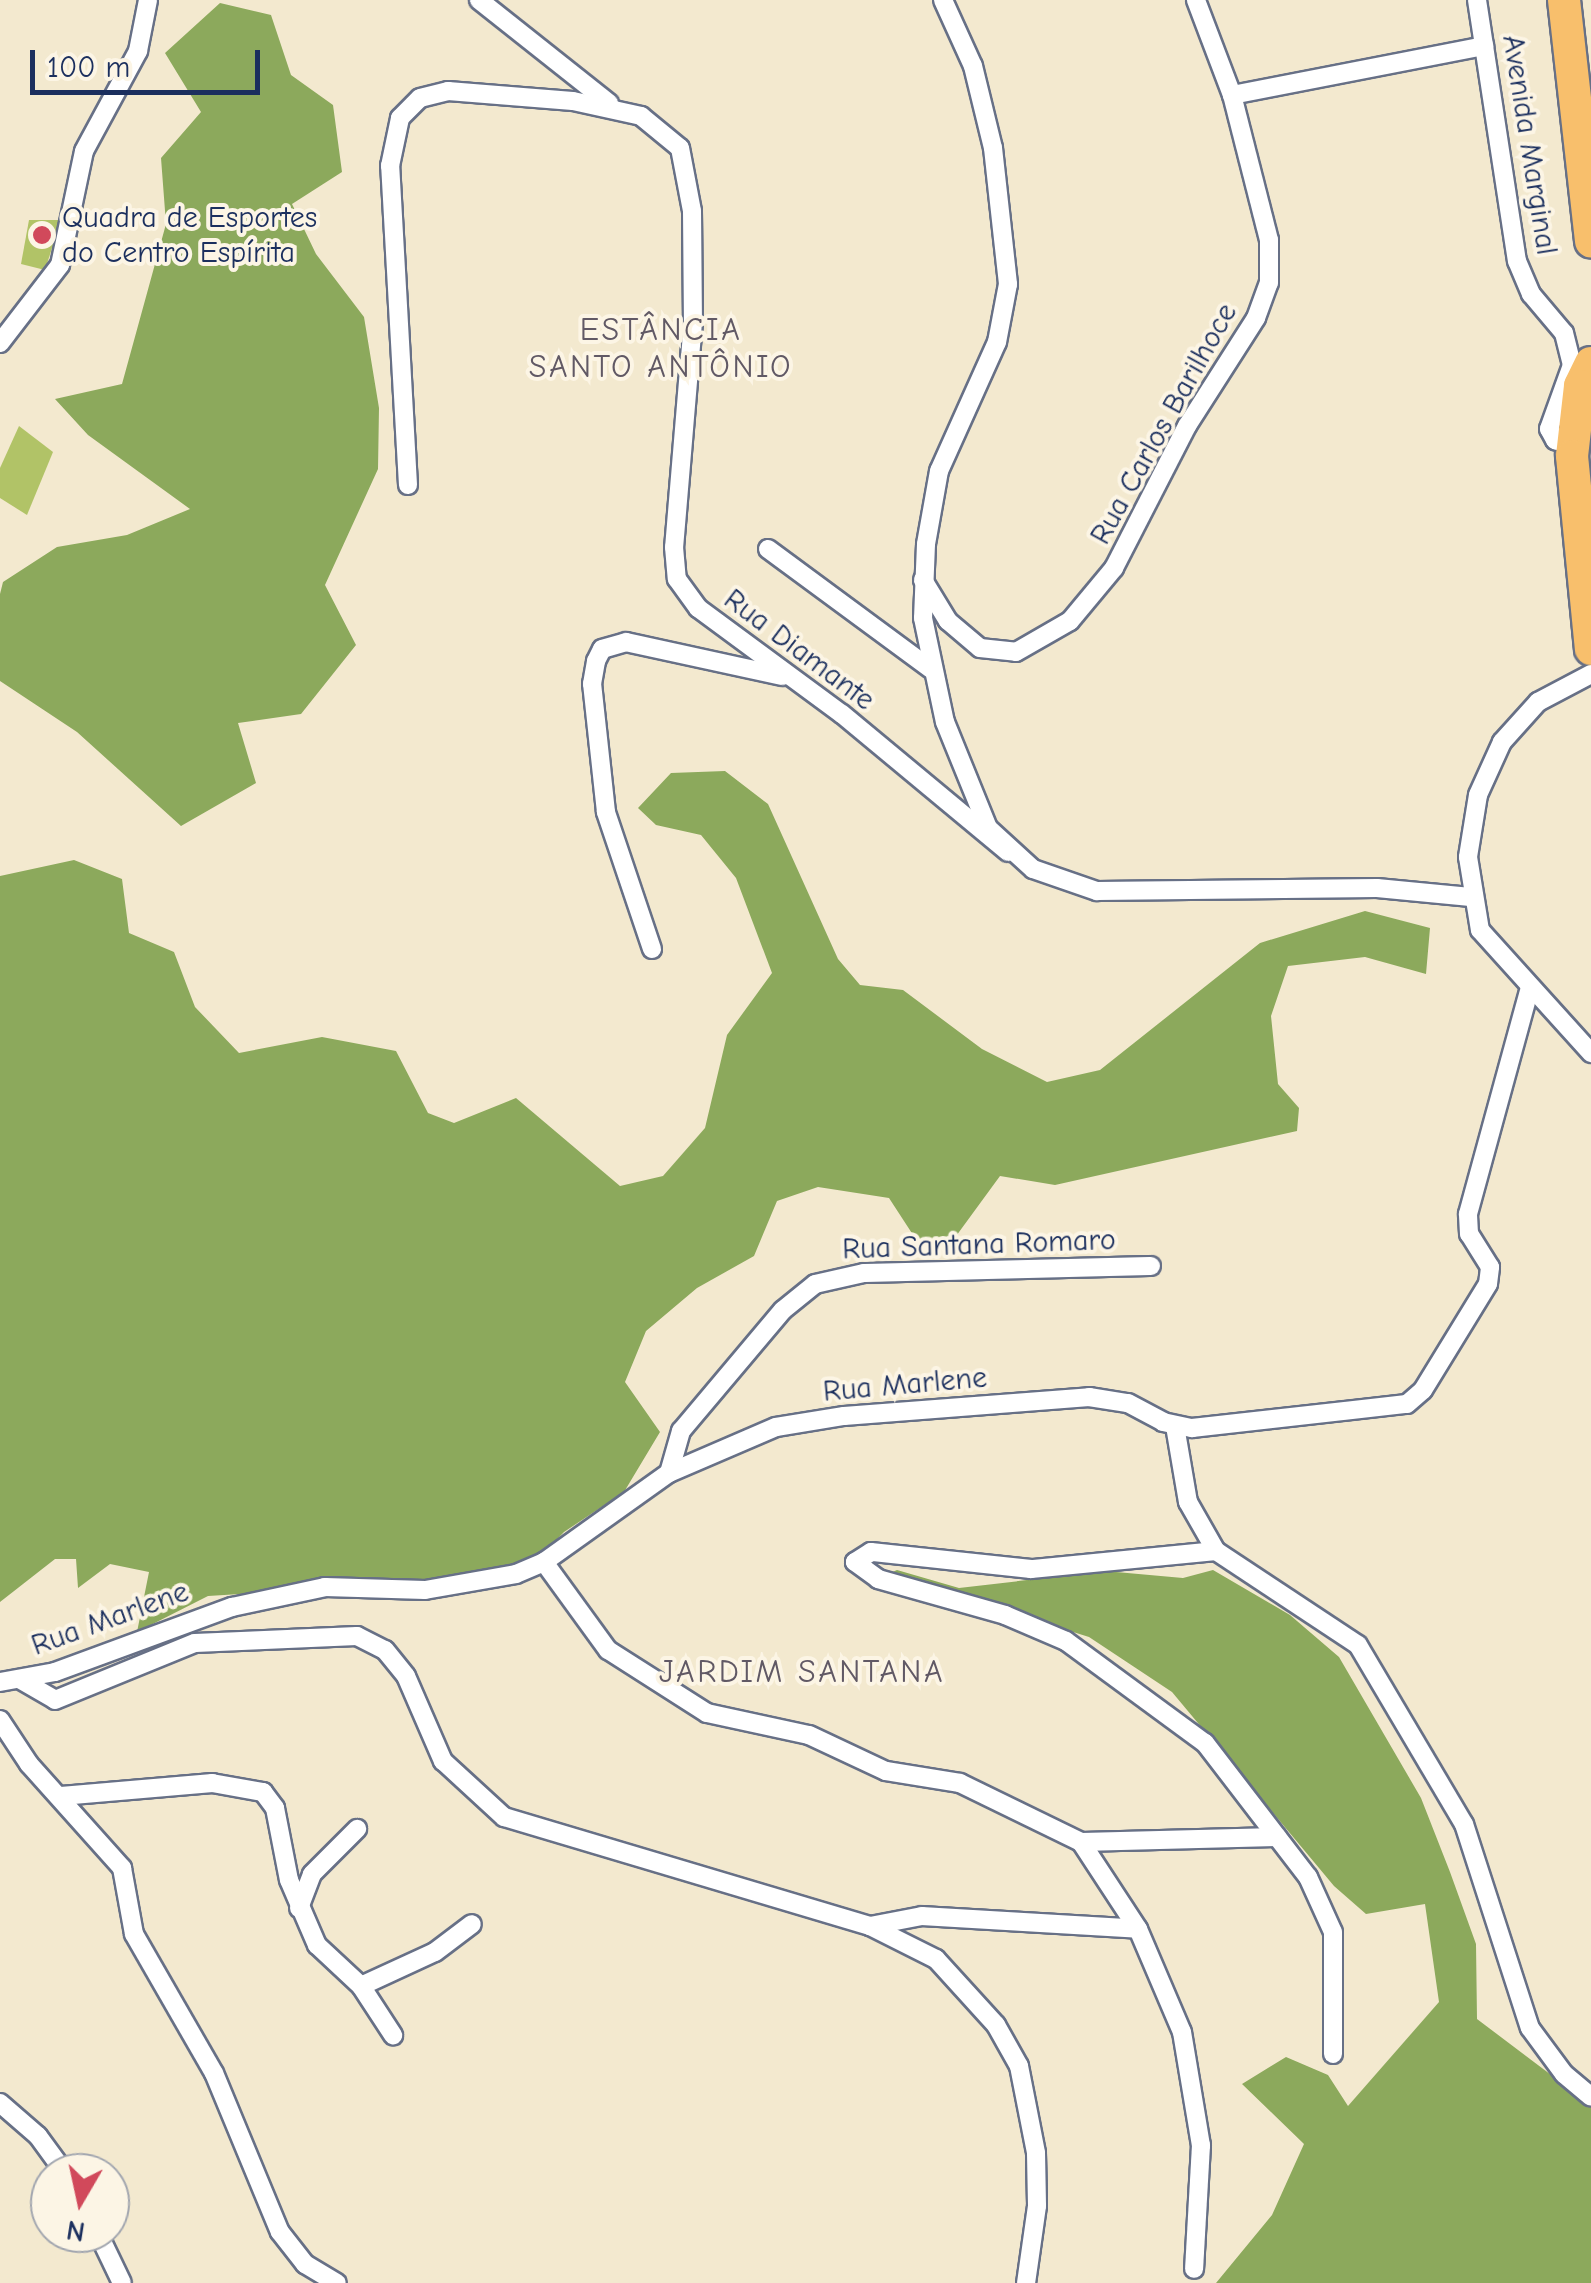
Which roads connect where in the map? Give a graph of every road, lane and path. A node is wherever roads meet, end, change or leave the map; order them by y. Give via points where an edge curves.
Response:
1 (148, 0) edge
2 (480, 0) edge
3 (942, 0) edge
4 (1196, 0) edge
5 (1477, 0) edge
6 (1564, 0) edge
7 (1484, 46) junction
8 (1232, 95) junction
9 (613, 106) junction
10 (1591, 241) edge
11 (0, 343) edge
12 (1591, 363) edge
13 (1572, 445) junction
14 (408, 485) dead end
15 (768, 549) dead end
16 (923, 580) junction
17 (1591, 649) edge
18 (931, 669) junction
19 (1591, 674) edge
20 (797, 680) junction
21 (1008, 852) junction
22 (1471, 897) junction
23 (652, 950) dead end
24 (1530, 988) junction
25 (1591, 1053) edge
26 (1151, 1266) dead end
27 (1175, 1426) junction
28 (669, 1473) junction
29 (1216, 1551) junction
30 (544, 1562) junction
31 (21, 1680) junction
32 (0, 1682) edge
33 (0, 1720) edge
34 (60, 1796) junction
35 (357, 1829) dead end
36 (1277, 1837) junction
37 (1080, 1842) junction
38 (299, 1908) junction
39 (472, 1924) dead end
40 (870, 1926) junction
41 (1138, 1929) junction
42 (361, 1986) junction
43 (392, 2035) dead end
44 (1333, 2054) dead end
45 (1591, 2097) edge
46 (0, 2102) edge
47 (50, 2153) edge
48 (108, 2253) edge
49 (1194, 2269) dead end
50 (122, 2283) edge
51 (337, 2283) edge
52 (1026, 2283) edge

1 - 11 street via 138,51 84,151 60,266
2 - 9 street
3 - 16 street via 973,66 992,148 1008,284 997,342 939,471
4 - 8 street, Rua Carlos Barilhoce
5 - 7 street, Avenida Marginal
6 - 10 highway
7 - 8 street
7 - 13 street, Avenida Marginal via 1517,261 1531,294 1564,333 1572,365 1549,429 1555,440
8 - 16 street, Rua Carlos Barilhoce via 1269,240 1269,284 1114,568 1070,621 1016,652 996,652 963,638
9 - 14 street, Rua Diamante via 448,91 420,98 400,118 390,166
9 - 20 street, Rua Diamante via 668,132 687,170 693,322 674,547 678,580 698,608
12 - 13 highway via 1580,386
13 - 17 highway
15 - 18 street
16 - 18 street
18 - 21 street via 971,794
19 - 22 street via 1520,718 1486,772 1471,823
20 - 21 street, Rua Diamante
20 - 23 street via 670,648 626,642 602,649 592,684 606,812
21 - 22 street, Rua Diamante via 1061,883 1097,891 1377,888
22 - 24 street via 1480,930
24 - 25 street
24 - 27 street, Rua Marlene via 1468,1214 1469,1234 1490,1267 1488,1284 1424,1390 1396,1406
26 - 28 street, Rua Santana Romaro via 864,1273 815,1284 783,1310 681,1431
27 - 28 street, Rua Marlene via 1110,1398 844,1416 776,1428
27 - 29 street via 1188,1502
28 - 30 street, Rua Marlene
29 - 36 street via 1031,1569 861,1553 855,1562 861,1571 1034,1626 1106,1667 1205,1743
29 - 45 street via 1358,1645 1464,1824 1530,2028
30 - 31 street, Rua Marlene via 473,1585 325,1588 232,1607
30 - 37 street via 608,1650 707,1713 809,1735 886,1771 960,1782
31 - 32 street, Rua Marlene
31 - 40 street via 55,1700 194,1642 357,1636 385,1650 406,1676 444,1761 504,1816
33 - 34 street via 28,1764
34 - 38 street via 212,1783 263,1792 275,1808
34 - 51 street via 122,1868 134,1934 214,2074 280,2232 306,2264
35 - 38 street via 320,1864
36 - 37 street
36 - 44 street via 1308,1876 1333,1932
37 - 41 street
38 - 42 street via 317,1946
39 - 42 street via 435,1952
40 - 41 street via 922,1916
40 - 52 street via 936,1958 996,2026 1020,2066 1036,2154 1037,2206
41 - 49 street via 1182,2032 1198,2097
42 - 43 street
46 - 47 street
48 - 50 street

